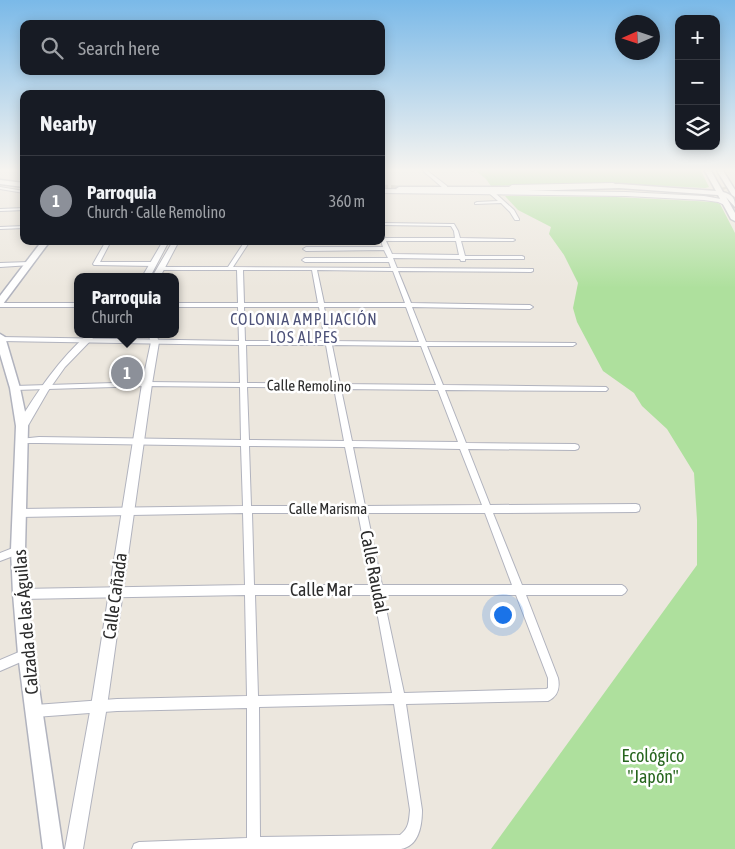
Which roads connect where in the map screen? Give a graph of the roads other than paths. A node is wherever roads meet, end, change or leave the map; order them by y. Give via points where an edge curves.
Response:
1 (20, 209) edge
2 (509, 209) edge
3 (0, 210) edge
4 (516, 219) dead end
5 (385, 224) edge
6 (20, 227) edge
7 (0, 228) edge
8 (385, 237) edge
9 (458, 240) junction
10 (513, 240) dead end
11 (385, 244) edge
12 (43, 245) edge
13 (107, 245) edge
14 (164, 245) edge
15 (174, 245) edge
16 (246, 245) edge
17 (387, 248) junction
18 (306, 249) dead end
19 (160, 251) junction
20 (171, 251) junction
21 (391, 258) junction
22 (462, 258) junction
23 (522, 258) dead end
24 (305, 260) dead end
25 (29, 264) junction
26 (153, 264) junction
27 (0, 265) edge
28 (161, 268) junction
29 (235, 268) junction
30 (314, 269) junction
31 (395, 269) junction
32 (466, 269) junction
33 (531, 270) dead end
34 (148, 273) edge
35 (158, 273) edge
36 (0, 302) edge
37 (0, 305) edge
38 (74, 305) edge
39 (179, 305) edge
40 (323, 305) junction
41 (409, 305) junction
42 (240, 306) junction
43 (530, 307) dead end
44 (74, 337) edge
45 (0, 338) edge
46 (89, 338) edge
47 (154, 338) edge
48 (169, 338) edge
49 (330, 342) junction
50 (242, 343) junction
51 (424, 343) junction
52 (573, 344) dead end
53 (147, 384) junction
54 (243, 385) junction
55 (45, 386) junction
56 (339, 387) junction
57 (15, 388) junction
58 (441, 388) junction
59 (604, 390) dead end
60 (22, 426) junction
61 (139, 441) junction
62 (23, 442) junction
63 (244, 442) junction
64 (350, 444) junction
65 (463, 445) junction
66 (575, 447) dead end
67 (246, 508) junction
68 (636, 508) dead end
69 (362, 509) junction
70 (128, 510) junction
71 (487, 510) junction
72 (20, 513) junction
73 (18, 550) junction
74 (0, 557) edge
75 (249, 590) junction
76 (377, 590) junction
77 (518, 590) junction
78 (622, 590) dead end
79 (116, 593) junction
80 (20, 594) junction
81 (26, 654) junction
82 (0, 666) edge
83 (399, 698) junction
84 (253, 702) junction
85 (99, 706) junction
86 (35, 711) junction
87 (254, 846) edge
88 (53, 849) edge
89 (74, 849) edge
90 (139, 849) edge

1 - 3 street
2 - 4 street
5 - 9 street via 452,225
6 - 7 street
8 - 9 street
9 - 10 street
9 - 22 street
11 - 17 street
12 - 25 main road
13 - 26 street via 96,264
14 - 19 street
15 - 20 street
16 - 29 street
17 - 18 street
17 - 21 street
19 - 20 street
19 - 26 street
20 - 28 street
21 - 22 street
21 - 24 street
21 - 31 street
22 - 23 street
22 - 32 street
25 - 27 street
25 - 36 main road
26 - 34 street
28 - 29 street
28 - 35 street
29 - 30 street
29 - 42 street
30 - 31 street
30 - 40 street, Calle Raudal
31 - 32 street
31 - 41 street
32 - 33 street
37 - 38 street
39 - 42 street
40 - 41 street
40 - 42 street
40 - 49 street, Calle Raudal
41 - 43 street
41 - 51 street
42 - 50 street
44 - 45 street
45 - 57 main road, Calzada de las Águilas
46 - 55 street
47 - 53 street, Calle Cañada
48 - 50 street
49 - 50 street
49 - 51 street
49 - 56 street, Calle Raudal
50 - 54 street
51 - 52 street
51 - 58 street
53 - 54 street, Calle Remolino
53 - 55 street, Calle Remolino
53 - 61 street, Calle Cañada
54 - 56 street, Calle Remolino
54 - 63 street
55 - 57 street, Calle Remolino
55 - 60 street
56 - 58 street, Calle Remolino
56 - 64 street, Calle Raudal
57 - 60 main road, Calzada de las Águilas
58 - 59 street, Calle Remolino
58 - 65 street
60 - 62 main road, Calzada de las Águilas
61 - 62 street
61 - 63 street
61 - 70 street, Calle Cañada
62 - 72 main road, Calzada de las Águilas
63 - 64 street
63 - 67 street
64 - 65 street
64 - 69 street, Calle Raudal
65 - 66 street
65 - 71 street
67 - 69 street, Calle Marisma
67 - 70 street, Calle Marisma
67 - 75 street
68 - 71 street, Calle Marisma
69 - 71 street, Calle Marisma
69 - 76 street, Calle Raudal
70 - 72 street, Calle Marisma
70 - 79 street, Calle Cañada
71 - 77 street
72 - 73 main road, Calzada de las Águilas
73 - 74 street
73 - 80 main road, Calzada de las Águilas
75 - 76 street, Calle Mar
75 - 79 street, Calle Mar
75 - 84 street
76 - 77 street, Calle Mar
76 - 83 street, Calle Raudal
77 - 78 street, Calle Mar
77 - 83 street via 553,678 552,692
79 - 80 street, Calle Mar
79 - 85 street, Calle Cañada
80 - 81 main road, Calzada de las Águilas
81 - 82 street
81 - 86 main road, Calzada de las Águilas
83 - 84 street
83 - 87 street, Calle Raudal via 416,810 416,825 411,836 402,842
84 - 85 street
84 - 87 street
85 - 86 street
85 - 89 street, Calle Cañada
86 - 88 main road, Calzada de las Águilas
87 - 90 street

